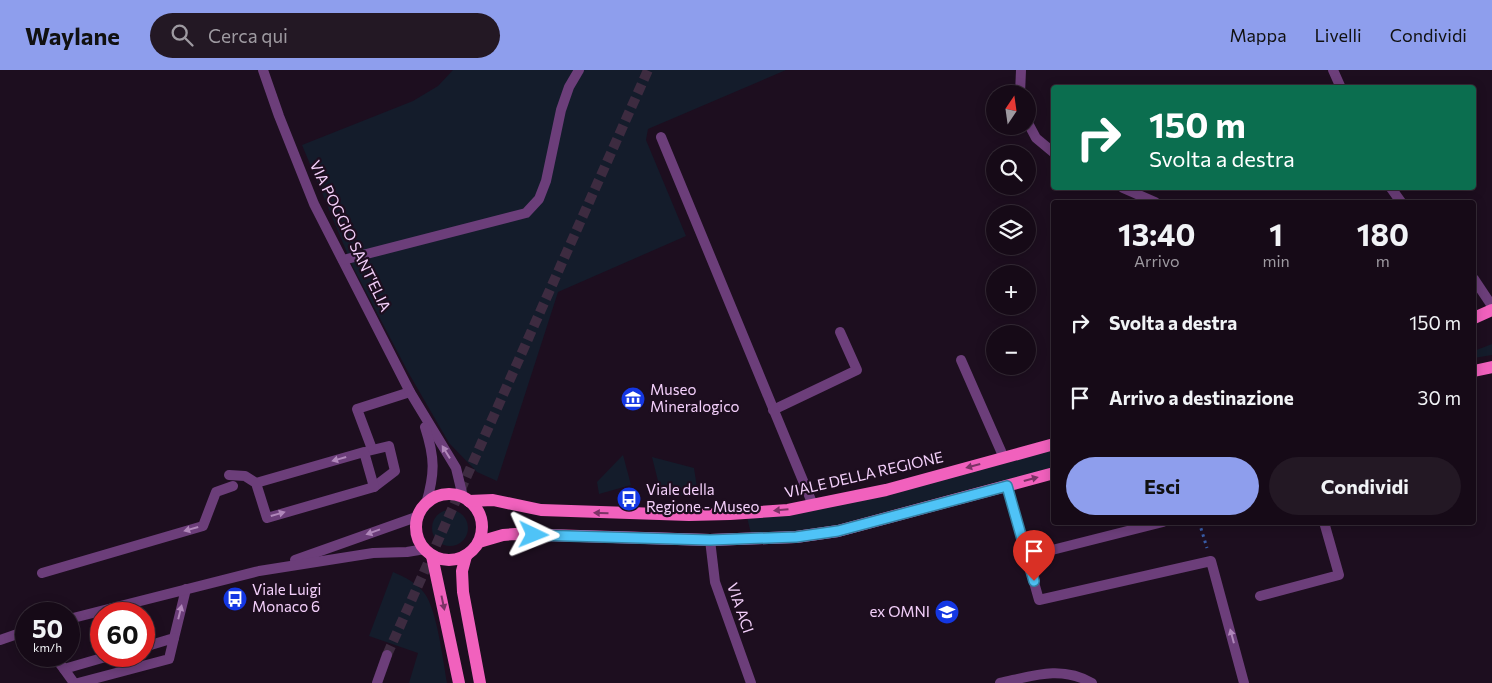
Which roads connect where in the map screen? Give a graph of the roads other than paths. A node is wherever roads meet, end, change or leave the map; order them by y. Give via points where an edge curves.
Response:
1 (262, 70) edge
2 (579, 70) edge
3 (1021, 70) edge
4 (1334, 70) edge
5 (1020, 85) edge
6 (1340, 85) edge
7 (1034, 135) edge
8 (661, 137) dead end
9 (1051, 151) edge
10 (1128, 190) edge
11 (1150, 200) edge
12 (343, 260) junction
13 (1476, 282) edge
14 (1492, 306) edge
15 (1492, 310) edge
16 (1476, 317) edge
17 (840, 332) dead end
18 (961, 360) dead end
19 (1492, 369) edge
20 (1476, 371) edge
21 (410, 392) junction
22 (774, 410) junction
23 (420, 411) junction
24 (1051, 445) edge
25 (368, 450) junction
26 (1004, 458) junction
27 (1051, 474) edge
28 (229, 475) dead end
29 (256, 482) junction
30 (233, 486) dead end
31 (1007, 486) junction
32 (374, 487) junction
33 (466, 499) junction
34 (426, 504) junction
35 (813, 505) junction
36 (418, 516) junction
37 (1151, 525) edge
38 (1325, 525) edge
39 (710, 540) junction
40 (479, 542) junction
41 (1052, 550) dead end
42 (429, 552) junction
43 (466, 556) junction
44 (273, 568) junction
45 (42, 573) dead end
46 (186, 589) junction
47 (1260, 596) dead end
48 (80, 616) edge
49 (15, 635) edge
50 (174, 638) junction
51 (0, 640) edge
52 (155, 644) edge
53 (387, 655) tunnel mouth
54 (90, 661) edge
55 (64, 669) joint
56 (74, 683) edge
57 (78, 683) edge
58 (377, 683) edge
59 (459, 683) edge
60 (480, 683) edge
61 (751, 683) edge
62 (1000, 683) edge
63 (1092, 683) edge
64 (1244, 683) edge

1 - 12 street, VIA POGGIO SANT'ELIA via 314,204
2 - 12 street via 561,110 540,199 526,213
3 - 5 street
4 - 6 street
7 - 9 street
8 - 22 street
10 - 11 street
12 - 21 street, VIA POGGIO SANT'ELIA
13 - 14 street
15 - 16 main road
17 - 22 street via 857,370
18 - 26 street
19 - 20 main road
21 - 23 street, VIA POGGIO SANT'ELIA
21 - 25 street via 357,409
22 - 35 street
33 -> 23 street via 456,468
23 - 34 street via 431,444 434,468
24 - 26 main road, VIALE DELLA REGIONE
25 -> 29 street
25 - 32 street
25 - 32 street via 389,446 395,471
26 -> 35 main road, VIALE DELLA REGIONE via 886,490
31 -> 27 main road
28 - 29 street via 245,476
29 -> 32 street via 267,518
30 -> 45 street via 216,492 203,526
31 - 39 main road via 838,531 796,537
64 -> 31 street via 1211,561 1039,600
33 - 34 main road via 456,495 440,496
35 -> 33 main road, VIALE DELLA REGIONE via 689,515 541,510 493,500
33 - 40 main road via 482,522
34 - 36 main road
36 - 42 main road via 416,528 419,539
36 -> 44 street
37 - 41 street
38 - 47 street via 1339,575
39 - 40 main road via 515,534
39 - 61 street, VIA ACI via 715,582
40 - 43 main road
42 - 43 main road via 441,560
42 - 44 street via 372,554
42 -> 59 main road via 444,605
43 - 60 main road via 462,571 463,592
44 - 46 street
46 - 48 street
50 -> 46 street
49 - 51 street
50 - 52 street
50 - 57 street via 169,659
53 - 58 street
54 - 55 street
55 - 56 street
62 - 63 street via 1061,672

